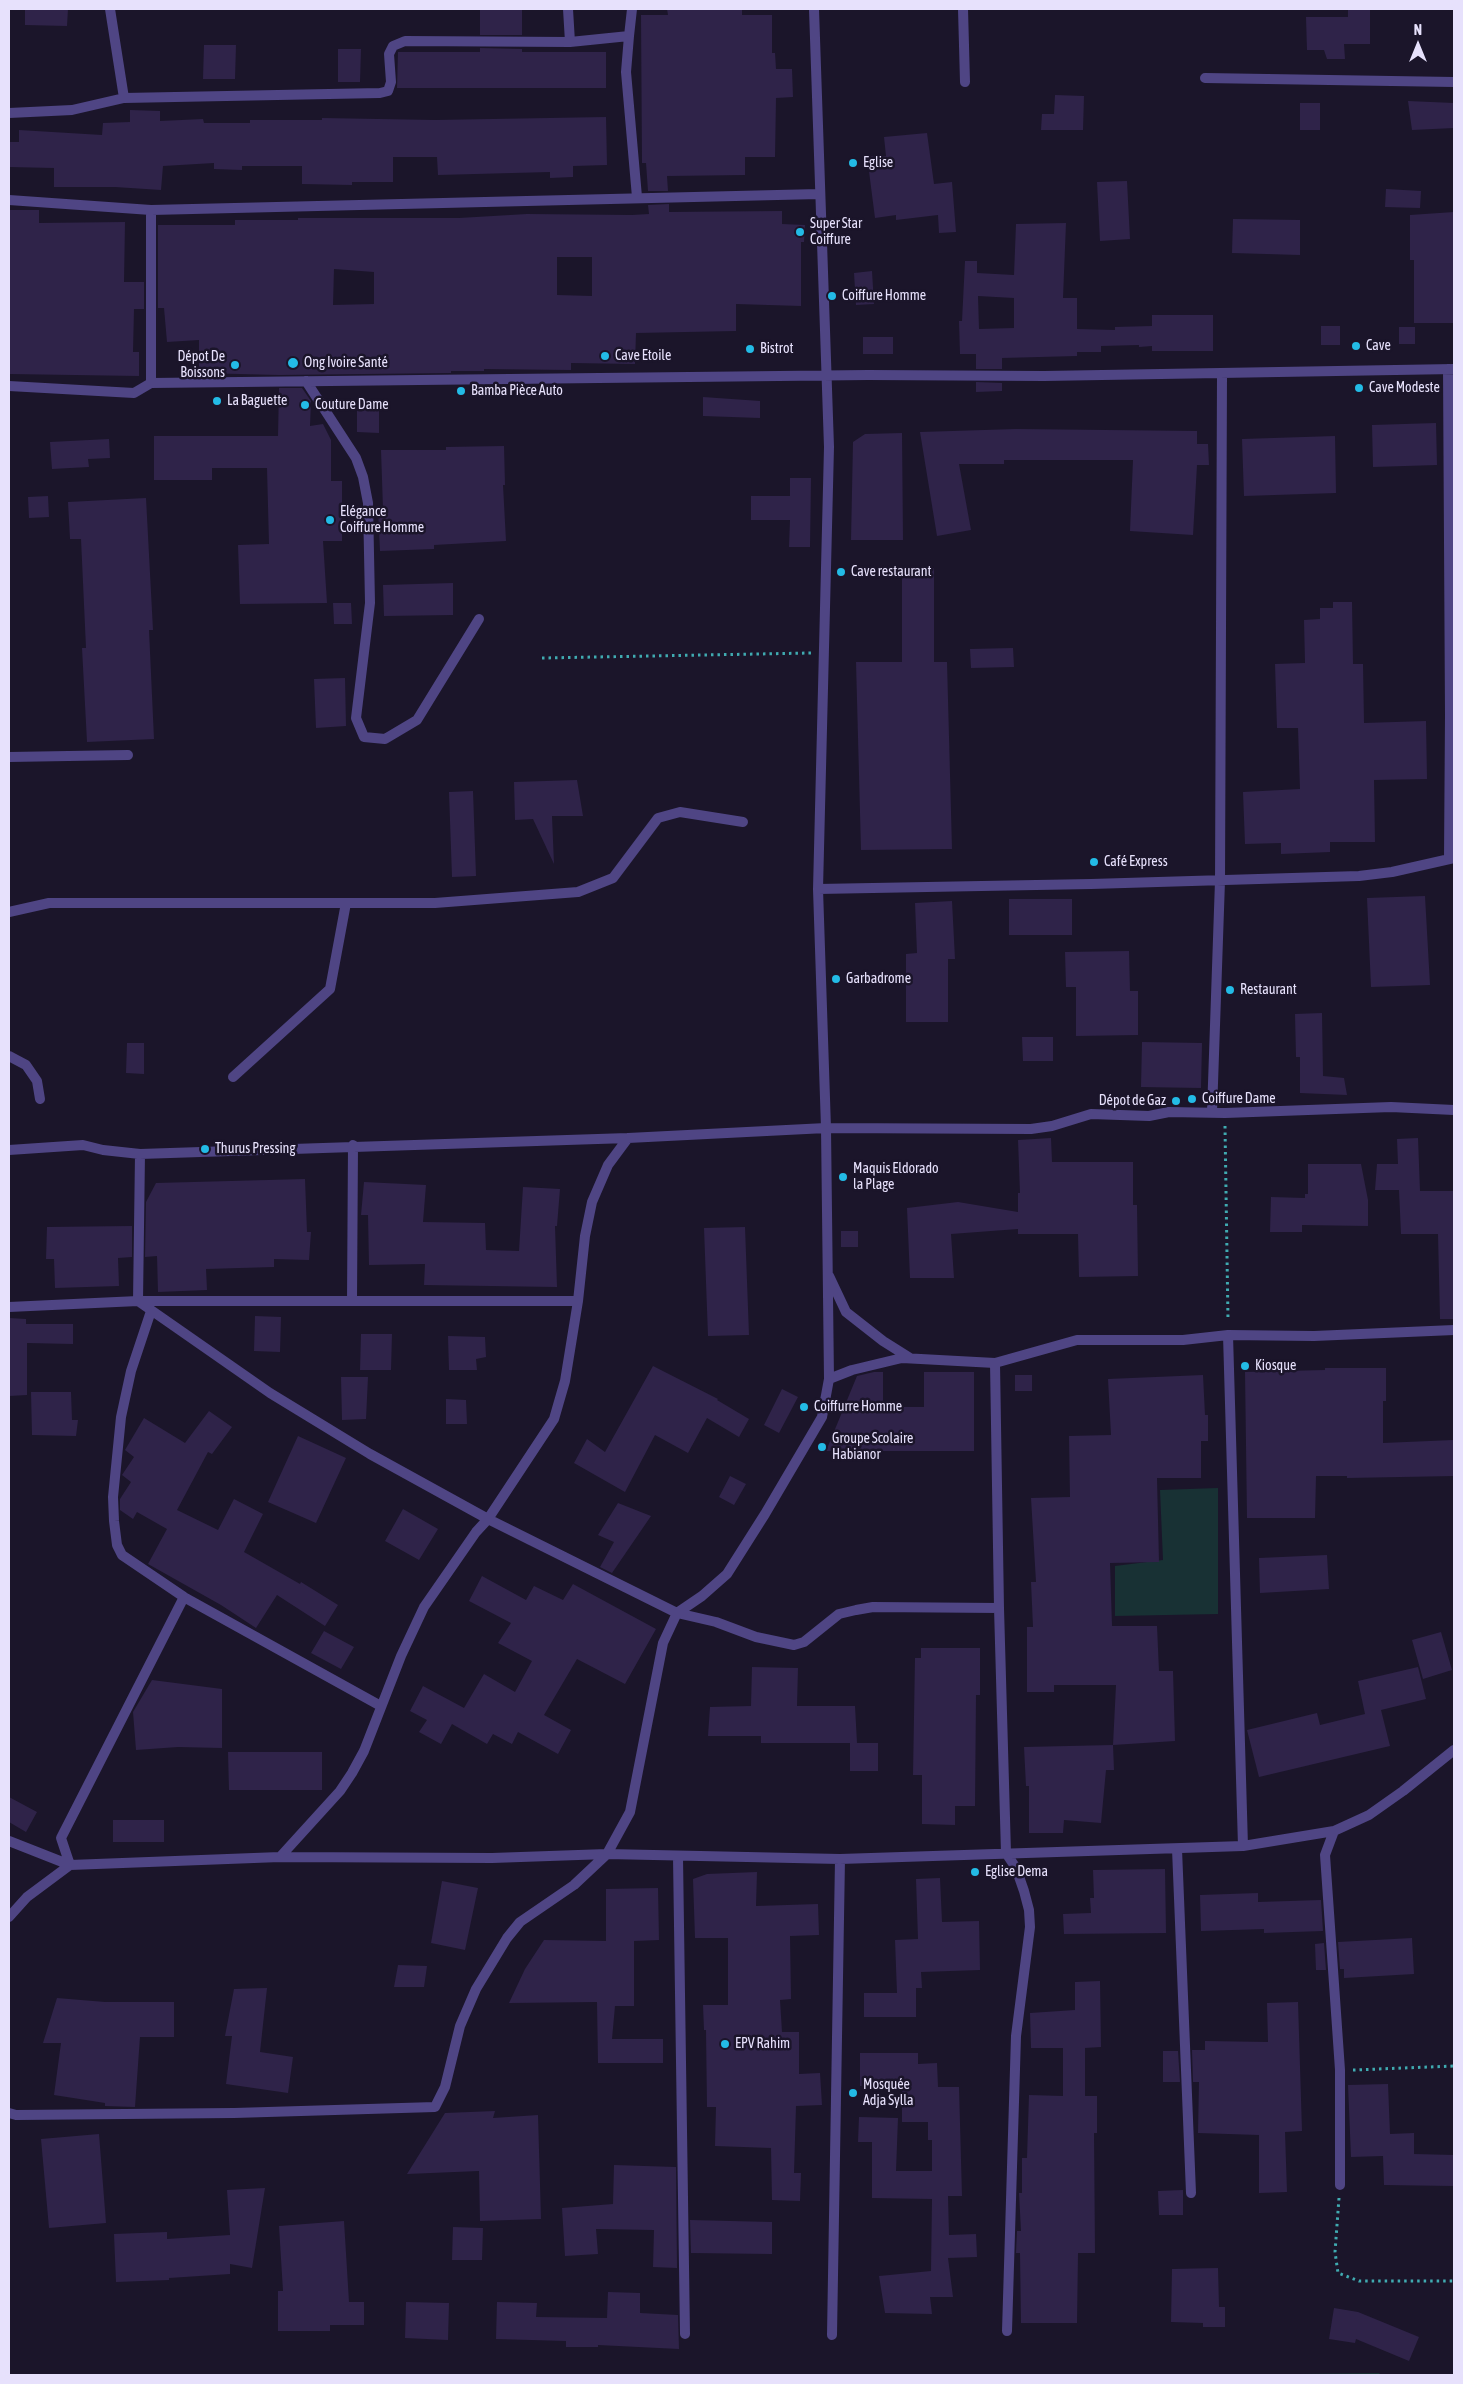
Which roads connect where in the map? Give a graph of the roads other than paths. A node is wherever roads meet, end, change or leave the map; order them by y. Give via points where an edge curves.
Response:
1 (110, 9) edge
2 (568, 9) edge
3 (632, 9) edge
4 (814, 9) edge
5 (963, 9) edge
6 (629, 36) junction
7 (570, 42) junction
8 (1205, 78) dead end
9 (965, 82) dead end
10 (1454, 82) edge
11 (124, 98) junction
12 (9, 113) edge
13 (819, 194) junction
14 (637, 197) junction
15 (9, 200) edge
16 (151, 210) junction
17 (1451, 369) edge
18 (1222, 374) junction
19 (826, 376) junction
20 (306, 381) junction
21 (151, 383) junction
22 (9, 386) edge
23 (480, 619) dead end
24 (128, 755) dead end
25 (9, 757) edge
26 (743, 822) dead end
27 (1452, 858) edge
28 (1220, 881) junction
29 (818, 889) junction
30 (346, 903) junction
31 (9, 912) edge
32 (9, 1056) edge
33 (233, 1077) dead end
34 (40, 1099) dead end
35 (1454, 1110) edge
36 (1212, 1112) junction
37 (826, 1128) junction
38 (628, 1138) junction
39 (352, 1145) junction
40 (9, 1150) edge
41 (140, 1154) junction
42 (828, 1273) junction
43 (138, 1301) junction
44 (352, 1301) junction
45 (578, 1301) junction
46 (9, 1307) edge
47 (151, 1311) junction
48 (1454, 1330) edge
49 (1228, 1335) junction
50 (911, 1358) junction
51 (996, 1363) junction
52 (829, 1379) junction
53 (488, 1519) junction
54 (184, 1597) junction
55 (999, 1608) junction
56 (677, 1613) junction
57 (381, 1706) junction
58 (1454, 1750) edge
59 (1334, 1831) junction
60 (9, 1841) edge
61 (1243, 1846) junction
62 (1177, 1849) junction
63 (1006, 1853) junction
64 (608, 1854) junction
65 (280, 1857) junction
66 (678, 1857) junction
67 (840, 1860) junction
68 (70, 1865) junction
69 (9, 1917) edge
70 (9, 2113) edge
71 (1340, 2185) road end
72 (1191, 2192) dead end
73 (1007, 2331) dead end
74 (685, 2334) dead end
75 (832, 2334) dead end

1 - 11 street
2 - 7 street
3 - 6 street
4 - 13 street
5 - 9 street
6 - 7 street
6 - 14 street via 626,72
7 - 11 street via 405,41 393,46 389,54 391,82 388,91 380,93
8 - 10 street
11 - 12 street via 72,110
13 - 14 street
13 - 19 street
14 - 16 street
15 - 16 street
16 - 21 street
17 - 18 street
17 - 27 street
18 - 19 street
18 - 28 street
19 - 20 street
19 - 29 street via 829,490
20 - 21 street
20 - 23 street via 356,458 368,504 370,603 356,718 364,737 385,739 417,720
21 - 22 street via 134,393
24 - 25 street
26 - 30 street via 680,812 658,818 613,878 578,892 435,902
27 - 28 street via 1359,876
28 - 29 street
28 - 36 street
29 - 37 street
30 - 31 street via 50,903
30 - 33 street via 330,989
32 - 34 street via 26,1065 37,1081
35 - 36 street via 1391,1106
36 - 37 street via 1169,1112 1149,1116 1091,1114 1031,1129
37 - 38 street
37 - 42 street
38 - 39 street
38 - 45 street via 608,1165 592,1202
39 - 41 street
39 - 44 street
40 - 41 street via 83,1145
41 - 43 street
42 - 50 street via 846,1312
42 - 52 street
43 - 44 street
43 - 46 street
43 - 47 street
44 - 45 street
45 - 53 street via 565,1381 554,1420
47 - 53 street via 278,1398 370,1454
47 - 54 street via 131,1371 121,1418 114,1482 114,1521 117,1546 122,1555
48 - 49 street via 1314,1336
49 - 51 street via 1183,1340 1077,1340
49 - 61 street
50 - 51 street
50 - 52 street via 877,1363
51 - 55 street
52 - 56 street via 822,1418 727,1574
53 - 56 street
53 - 57 street via 424,1607
54 - 57 street
54 - 68 street via 61,1838
55 - 56 street via 873,1607 856,1610 839,1614 804,1642 794,1645
55 - 63 street
56 - 64 street via 663,1642 630,1812
57 - 65 street via 364,1751 340,1791
58 - 59 street via 1368,1815
59 - 61 street
59 - 71 street via 1325,1855 1340,2070
60 - 68 street
61 - 62 street
62 - 63 street
62 - 72 street
63 - 67 street
63 - 73 street via 1016,1868 1024,1891 1030,1927 1016,2036
64 - 65 street via 492,1858
64 - 66 street
64 - 70 street via 574,1885 520,1922 508,1938 473,1996 460,2026 445,2087 435,2107 234,2113
65 - 68 street
66 - 67 street
66 - 74 street
67 - 75 street
68 - 69 street via 27,1897

